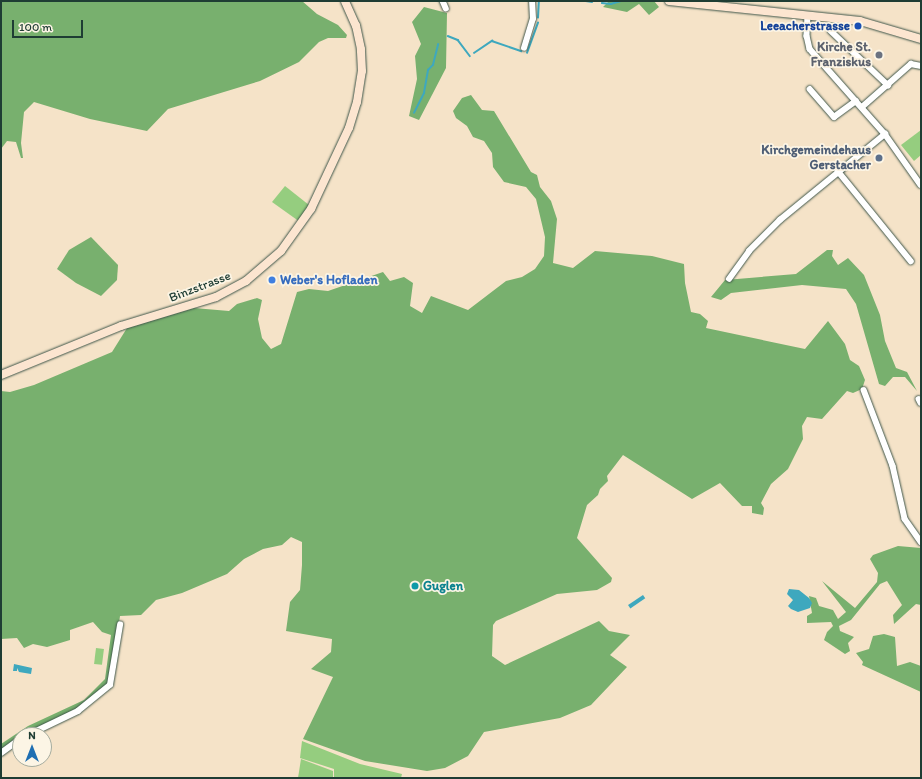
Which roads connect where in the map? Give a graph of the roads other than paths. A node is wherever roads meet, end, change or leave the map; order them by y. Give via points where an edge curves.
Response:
1 (345, 1) edge
2 (443, 1) edge
3 (532, 1) edge
4 (669, 1) edge
5 (446, 8) dead end
6 (808, 16) junction
7 (831, 31) dead end
8 (921, 39) edge
9 (524, 48) dead end
10 (921, 66) edge
11 (888, 85) junction
12 (810, 89) dead end
13 (856, 101) junction
14 (862, 107) junction
15 (885, 134) junction
16 (838, 171) junction
17 (921, 185) edge
18 (911, 261) dead end
19 (729, 279) dead end
20 (1, 375) edge
21 (864, 390) dead end
22 (921, 542) edge
23 (120, 625) dead end
24 (45, 727) edge
25 (12, 745) edge
26 (1, 753) edge

1 - 20 main road, Binzstrasse via 359,37 362,71 357,102 342,142 299,228 274,258 246,281 216,296 121,326
2 - 5 street
3 - 9 street via 533,19
4 - 6 main road
6 - 8 main road via 876,24
6 - 13 street via 807,36 810,49
7 - 11 street
10 - 11 street via 911,64
11 - 14 street
12 - 13 street via 834,117
13 - 14 street
14 - 15 street
15 - 16 street
15 - 17 street
16 - 18 street
16 - 19 street via 780,220 749,252
21 - 22 street via 893,466 905,519
23 - 24 street via 110,685 78,711
25 - 26 street

